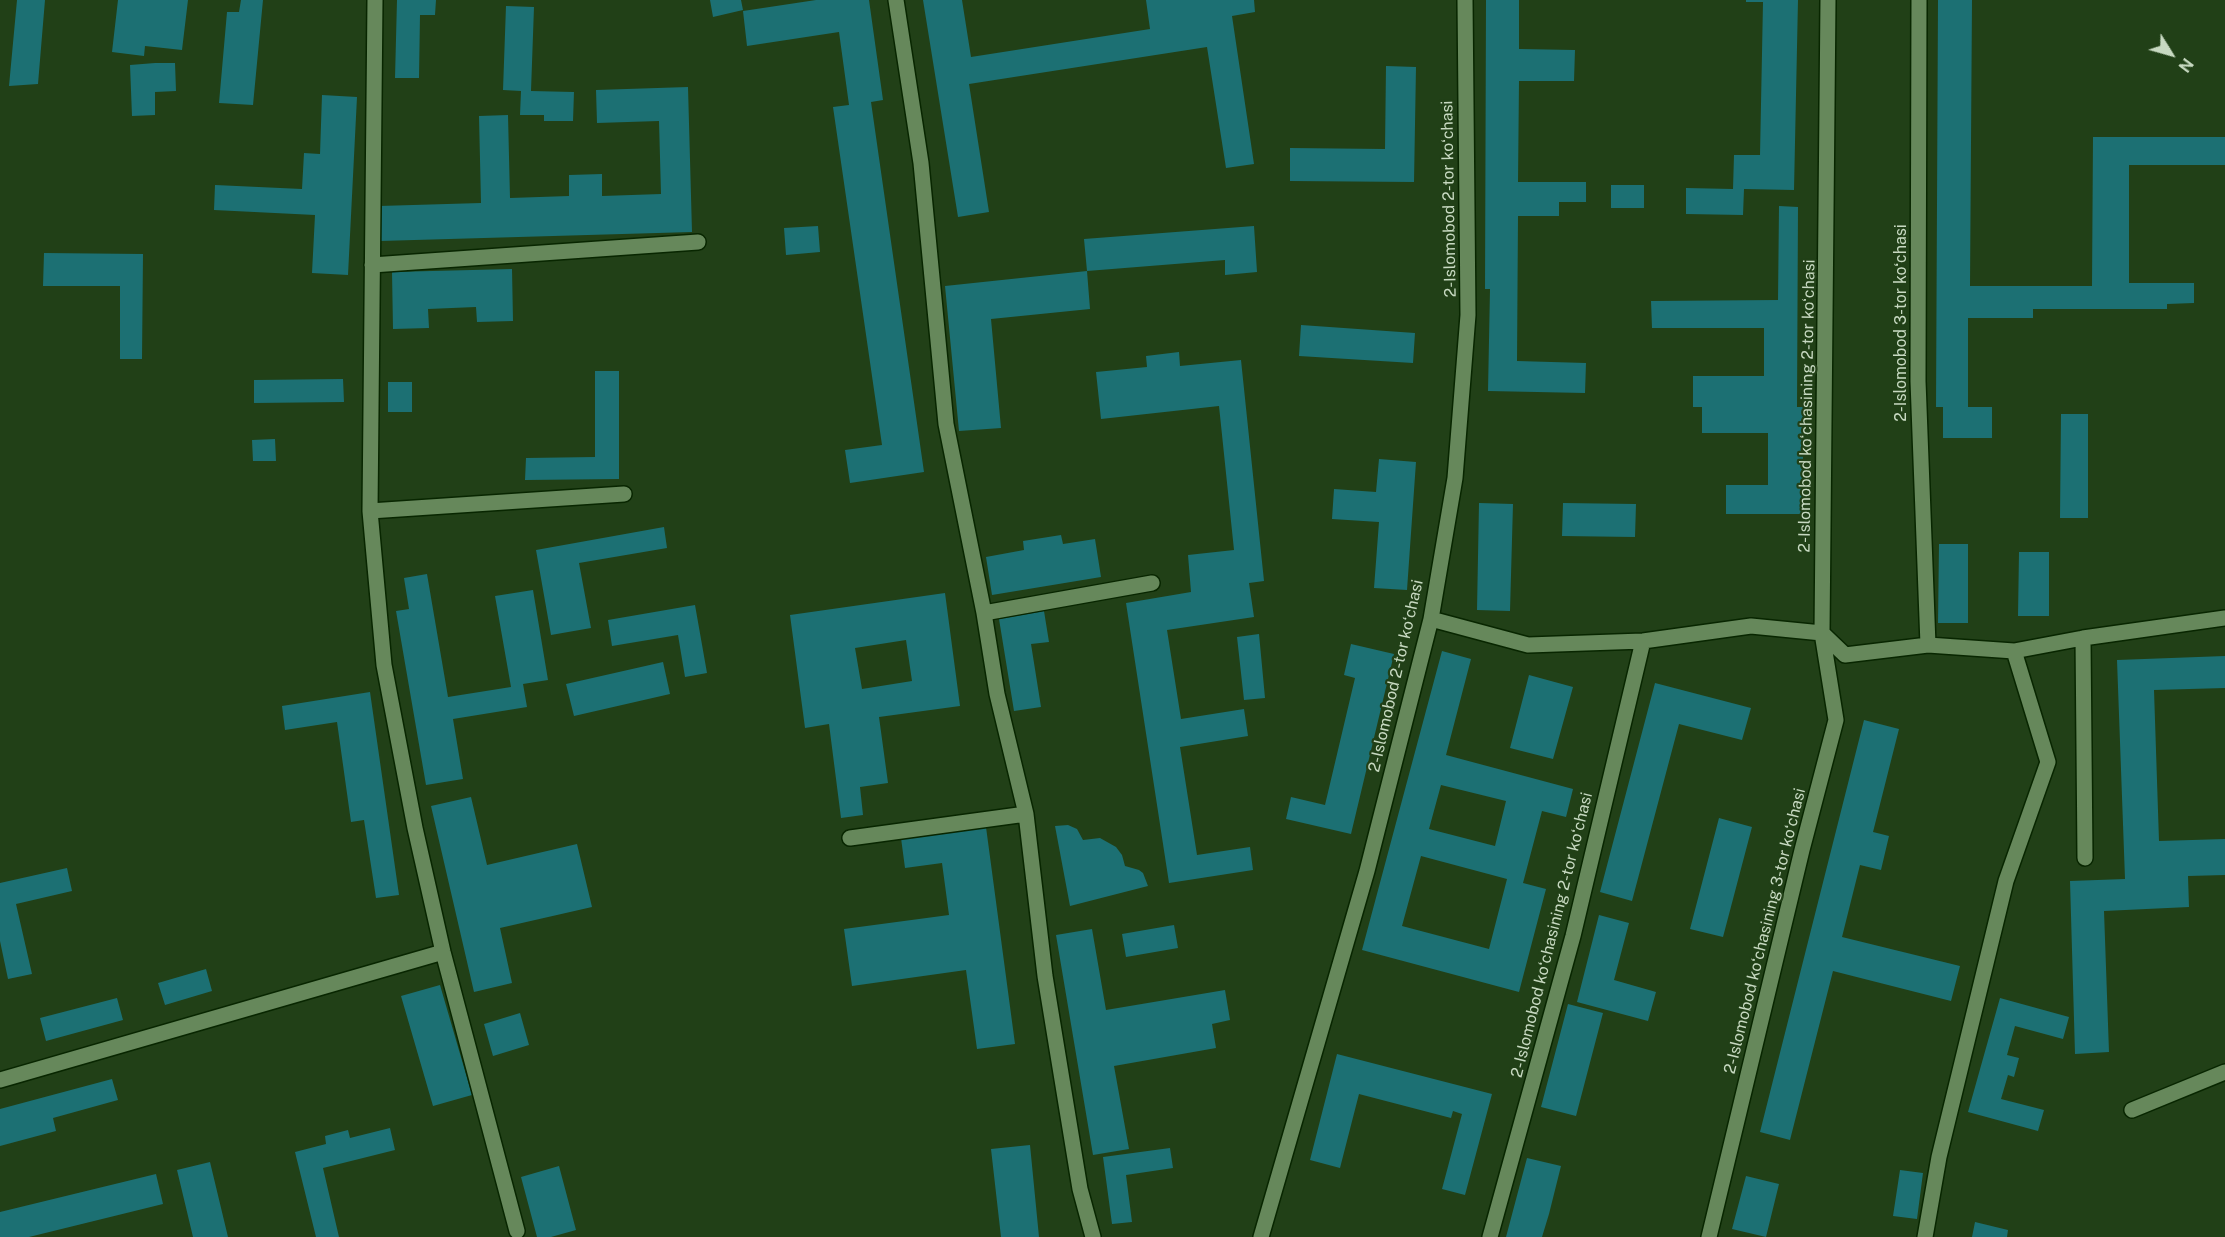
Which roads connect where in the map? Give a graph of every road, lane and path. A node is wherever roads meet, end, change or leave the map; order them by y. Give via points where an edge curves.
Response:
1 (375, 0) edge
2 (896, 0) edge
3 (1465, 0) edge
4 (1828, 0) edge
5 (1919, 0) edge
6 (698, 242) dead end
7 (372, 265) junction
8 (624, 494) dead end
9 (370, 511) junction
10 (1152, 583) dead end
11 (984, 613) junction
12 (2225, 618) edge
13 (1431, 619) junction
14 (1822, 633) junction
15 (2083, 638) junction
16 (1643, 641) junction
17 (1928, 645) junction
18 (2014, 651) junction
19 (1026, 814) junction
20 (850, 838) dead end
21 (2085, 858) dead end
22 (443, 952) junction
23 (2225, 1072) edge
24 (0, 1080) edge
25 (2132, 1110) dead end
26 (517, 1232) dead end
27 (1094, 1237) edge
28 (1261, 1237) edge
29 (1490, 1237) edge
30 (1709, 1237) edge
31 (1925, 1237) edge

1 - 7 street
2 - 11 street via 921,162 946,424
3 - 13 street, 2-Islomobod 2-tor koʻchasi via 1468,315 1455,478
4 - 14 street, 2-Islomobod koʻchasining 2-tor koʻchasi
5 - 17 street, 2-Islomobod 3-tor koʻchasi via 1918,381
6 - 7 street
7 - 9 street
8 - 9 street
9 - 22 street via 384,665
10 - 11 street
11 - 19 street via 997,694
12 - 15 street
13 - 16 street via 1528,645
13 - 28 street, 2-Islomobod 2-tor koʻchasi via 1367,871
14 - 16 street via 1751,626
14 - 17 street via 1845,655
14 - 30 street, 2-Islomobod koʻchasining 3-tor koʻchasi via 1836,720
15 - 18 street
15 - 21 street
16 - 29 street, 2-Islomobod koʻchasining 2-tor koʻchasi via 1573,936
17 - 18 street
18 - 31 street via 2048,762 2006,881 1939,1157
19 - 20 street
19 - 27 street via 1080,1189
22 - 24 street
22 - 26 street
23 - 25 street

